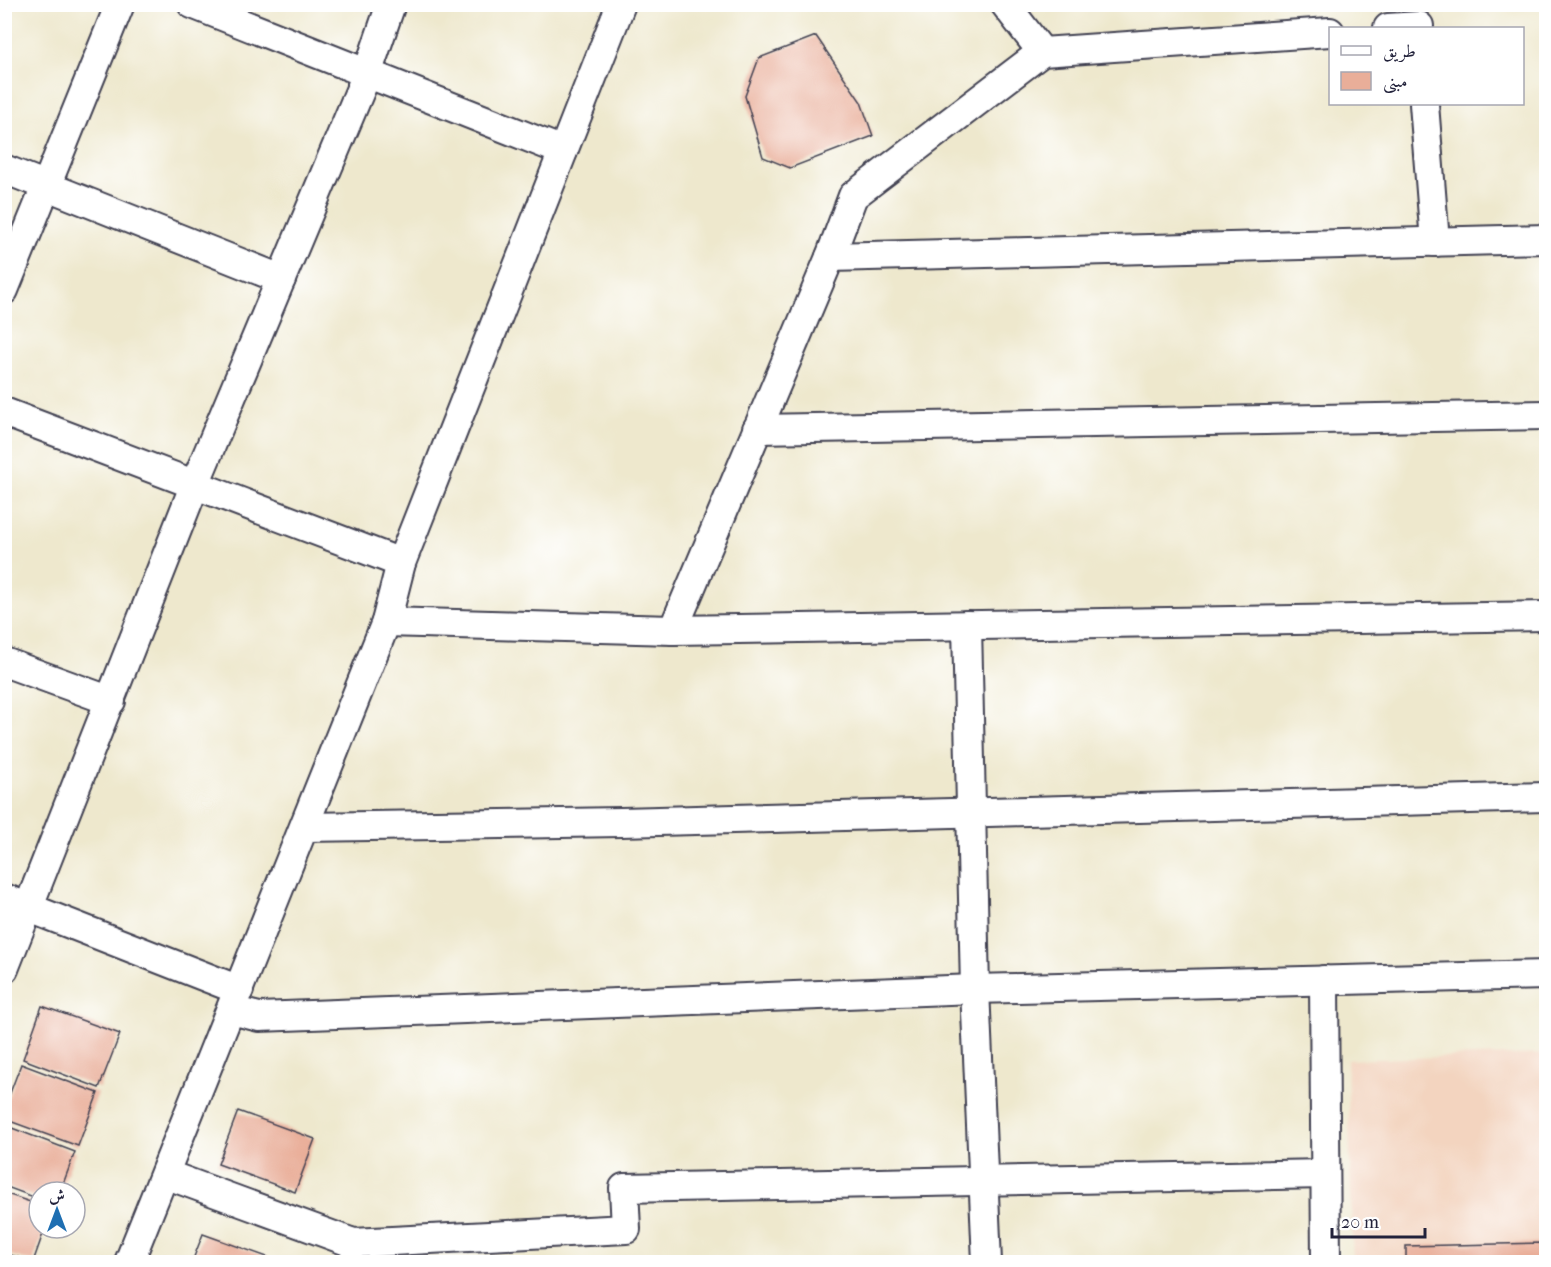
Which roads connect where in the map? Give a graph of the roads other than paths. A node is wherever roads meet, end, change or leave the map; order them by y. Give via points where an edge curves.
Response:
1 (120, 4) edge
2 (192, 4) edge
3 (392, 4) edge
4 (621, 4) edge
5 (1005, 4) edge
6 (1419, 20) edge
7 (1392, 27) edge
8 (1329, 32) edge
9 (1042, 52) junction
10 (367, 74) junction
11 (1424, 105) edge
12 (563, 152) junction
13 (4, 169) edge
14 (47, 186) junction
15 (1546, 239) edge
16 (1435, 242) junction
17 (830, 257) junction
18 (281, 279) junction
19 (4, 290) edge
20 (4, 412) edge
21 (1546, 414) edge
22 (757, 429) junction
23 (195, 484) junction
24 (401, 563) junction
25 (1546, 616) edge
26 (386, 622) junction
27 (967, 625) junction
28 (673, 630) junction
29 (4, 662) edge
30 (111, 701) junction
31 (1546, 797) edge
32 (971, 813) junction
33 (305, 827) junction
34 (17, 903) edge
35 (4, 969) edge
36 (1546, 975) edge
37 (1324, 980) junction
38 (975, 989) junction
39 (235, 1000) junction
40 (165, 1174) junction
41 (1325, 1174) junction
42 (984, 1181) junction
43 (129, 1263) edge
44 (987, 1263) edge
45 (1326, 1263) edge

1 - 14 street
2 - 10 street
3 - 10 street
4 - 12 street
5 - 9 street
6 - 7 street
8 - 9 street
9 - 17 street via 853,196
10 - 12 street
10 - 18 street
11 - 16 street
12 - 24 street
13 - 14 street
14 - 18 street
14 - 19 street
15 - 16 street
16 - 17 street
17 - 22 street
18 - 23 street
20 - 23 street
21 - 22 street
22 - 28 street
23 - 24 street
23 - 30 street
24 - 26 street
25 - 27 street
26 - 28 street
26 - 33 street
27 - 28 street
27 - 32 street
29 - 30 street
30 - 34 street
31 - 32 street
32 - 33 street
32 - 38 street
33 - 39 street
34 - 35 street
34 - 39 street
36 - 37 street
37 - 38 street
37 - 41 street
38 - 39 street via 259,1017
38 - 42 street
39 - 40 street
40 - 42 street via 353,1244 626,1229 624,1188
40 - 43 street
41 - 42 street
41 - 45 street
42 - 44 street

